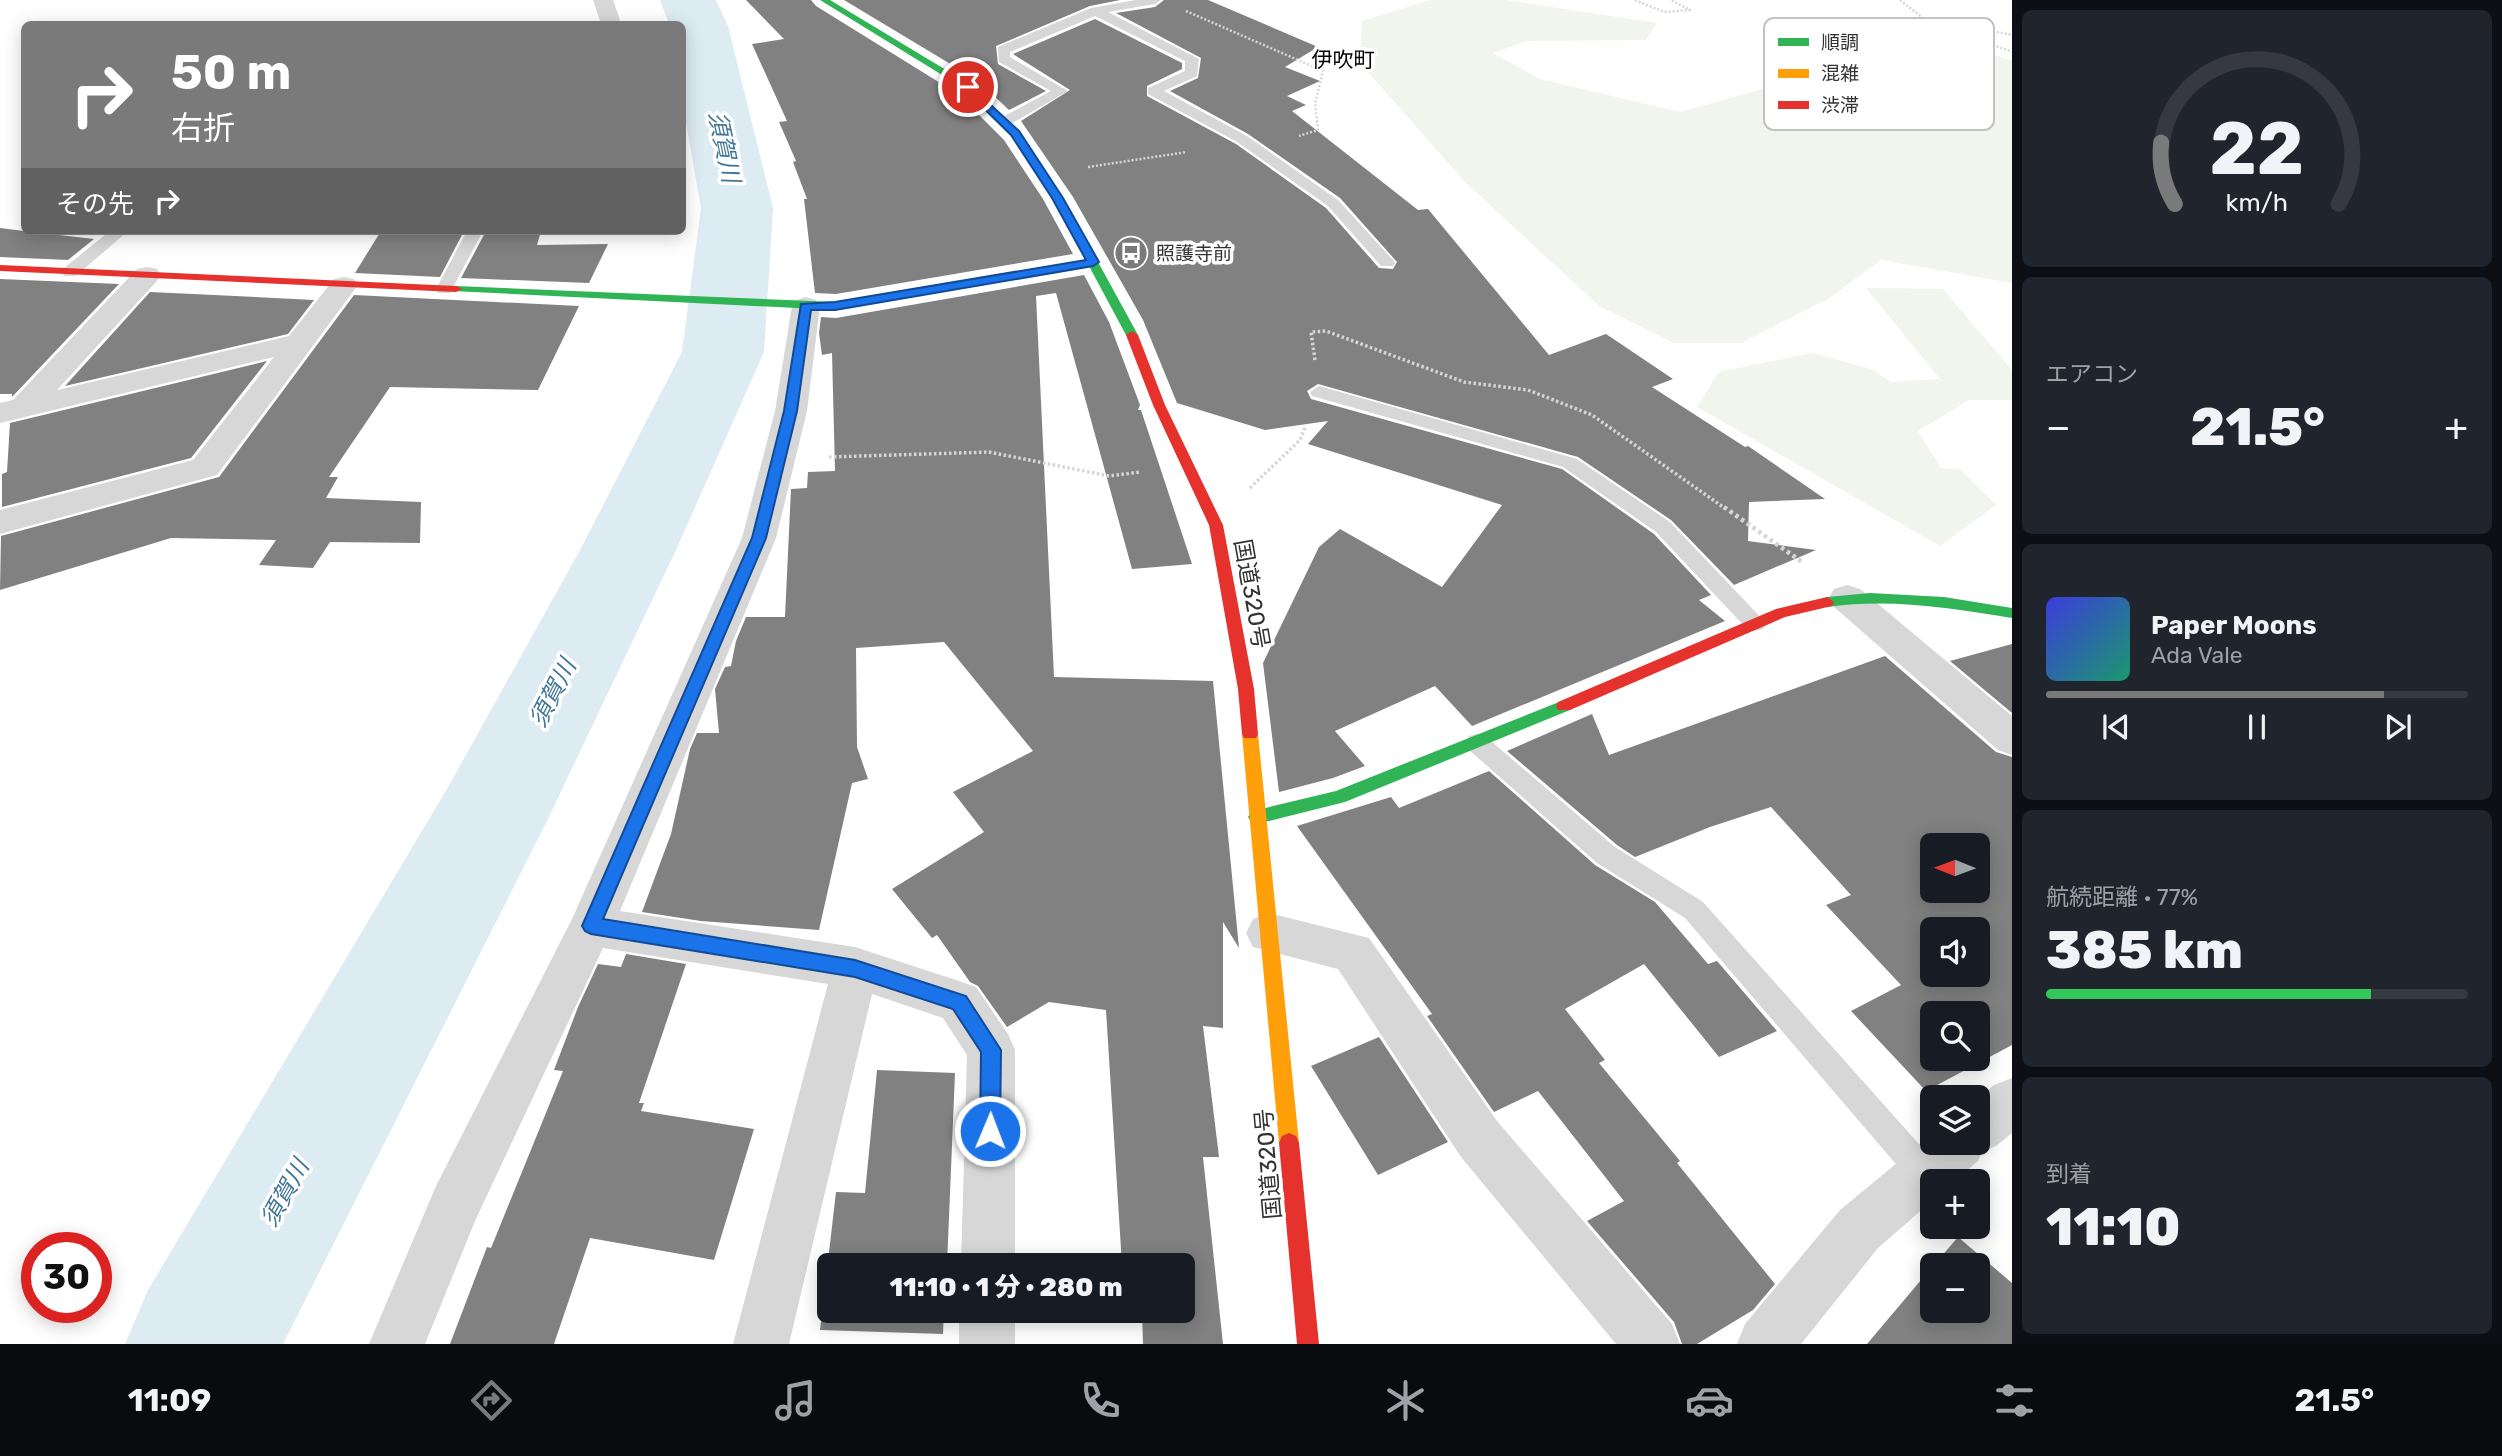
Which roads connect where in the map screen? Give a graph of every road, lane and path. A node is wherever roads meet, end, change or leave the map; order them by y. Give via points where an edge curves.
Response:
1 (824, 0) edge
2 (1156, 0) edge
3 (1635, 0) edge
4 (1671, 0) edge
5 (1900, 0) edge
6 (1180, 9) dead end
7 (1095, 11) junction
8 (1923, 18) edge
9 (1994, 31) edge
10 (2012, 34) edge
11 (1994, 45) edge
12 (2012, 52) edge
13 (1004, 122) junction
14 (1251, 146) junction
15 (1043, 174) junction
16 (115, 235) edge
17 (473, 235) edge
18 (1093, 262) junction
19 (1387, 263) dead end
20 (0, 268) edge
21 (70, 272) junction
22 (147, 275) junction
23 (344, 285) junction
24 (444, 289) junction
25 (798, 306) junction
26 (299, 344) junction
27 (1319, 392) dead end
28 (12, 410) edge
29 (779, 457) junction
30 (1189, 467) junction
31 (0, 522) edge
32 (1847, 598) junction
33 (2012, 613) edge
34 (1755, 623) junction
35 (2012, 739) edge
36 (1478, 743) junction
37 (1257, 817) junction
38 (591, 926) junction
39 (1269, 933) junction
40 (855, 968) junction
41 (2012, 1102) edge
42 (1990, 1119) edge
43 (1942, 1158) edge
44 (988, 1253) edge
45 (987, 1323) edge
46 (397, 1344) edge
47 (761, 1344) edge
48 (987, 1344) edge
49 (1308, 1344) edge
50 (1652, 1344) edge
51 (1765, 1344) edge

1 - 13 street, 国道320号 via 968,87
2 - 7 lane
3 - 4 path via 1664,12 1690,10
5 - 8 path
6 - 14 path via 1323,71 1315,104 1318,130
7 - 13 lane via 1003,50 1004,59 1061,91
7 - 14 lane via 1192,60 1192,73 1153,91
9 - 10 path
11 - 12 path
13 - 15 street, 国道320号
14 - 15 path
14 - 19 lane via 1332,203
15 - 18 street, 国道320号
16 - 21 lane
17 - 24 lane
18 - 25 street via 835,306
18 - 30 street, 国道320号 via 1126,321
20 - 21 street
21 - 22 street
22 - 23 street
22 - 28 street
23 - 24 street
23 - 26 street
24 - 25 street
25 - 29 street via 790,411
26 - 28 street
26 - 31 street via 205,468
27 - 34 lane via 1570,463 1663,527
29 - 30 path via 989,452 1109,476
29 - 38 street via 759,538
30 - 37 street, 国道320号 via 1216,525 1246,689
32 - 33 street via 1964,604
32 - 34 street
32 - 35 street
34 - 36 street
36 - 37 street via 1339,797
36 - 43 lane via 1606,855 1694,910
37 - 39 street, 国道320号
38 - 40 street
38 - 46 street via 455,1205
39 - 49 street, 国道320号
39 - 50 street via 1353,952 1479,1139
40 - 44 street via 959,1002 991,1050
40 - 47 street
41 - 42 street
43 - 51 street via 1859,1229
45 - 48 street

